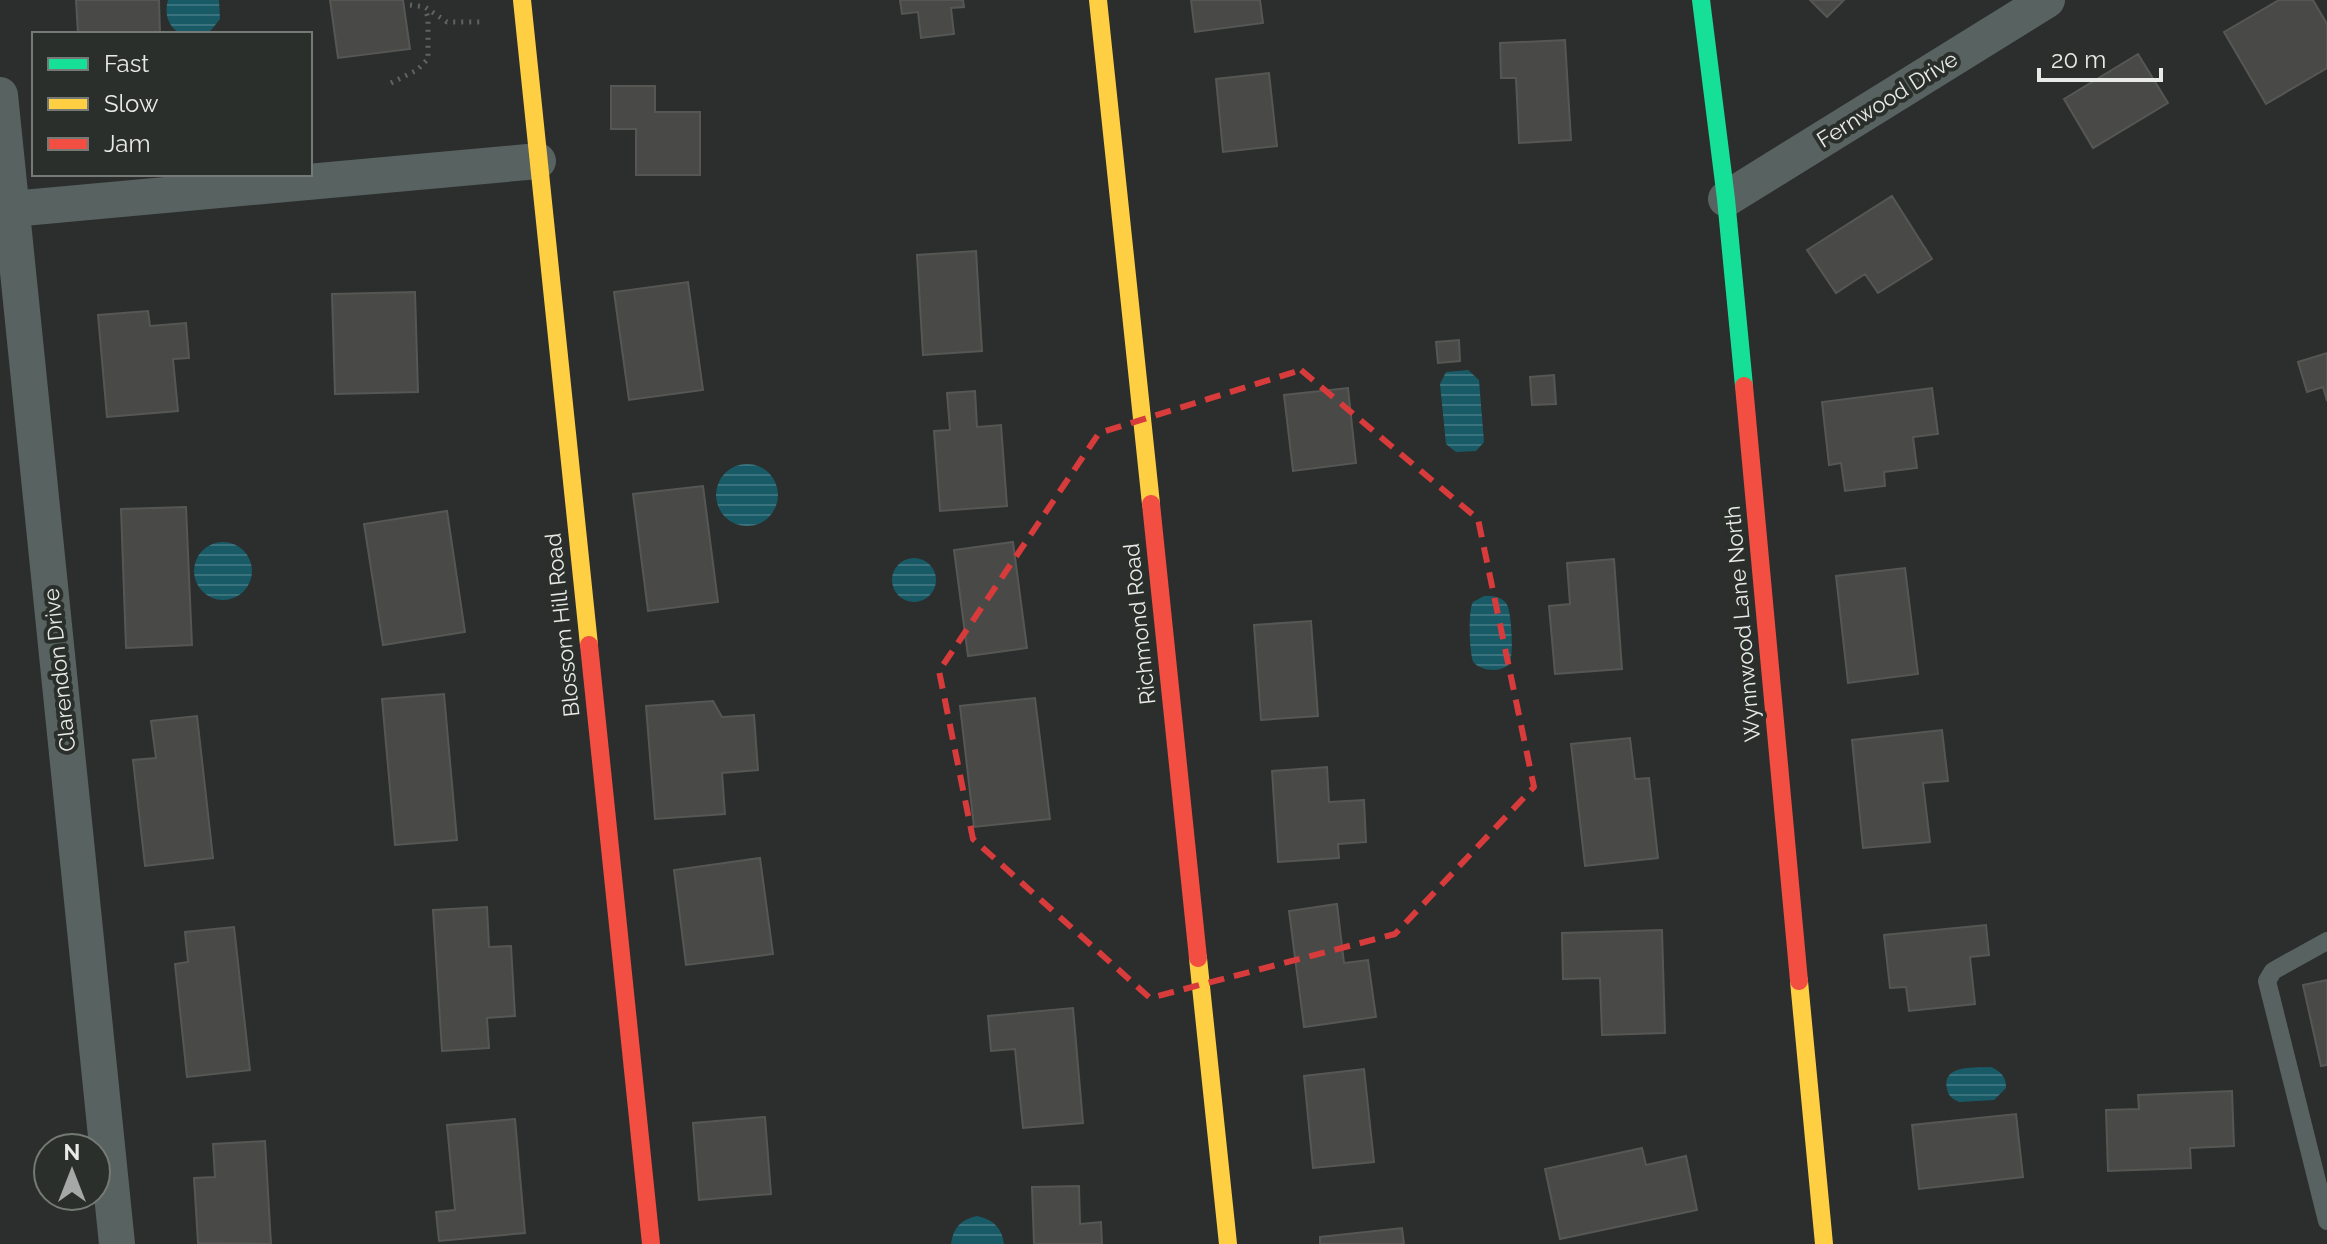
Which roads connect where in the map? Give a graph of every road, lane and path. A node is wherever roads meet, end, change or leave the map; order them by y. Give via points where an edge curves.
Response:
1 (522, 0) edge
2 (1098, 0) edge
3 (1701, 0) edge
4 (2047, 0) edge
5 (410, 5) dead end
6 (425, 7) junction
7 (524, 22) junction
8 (391, 83) dead end
9 (0, 95) edge
10 (538, 161) junction
11 (1726, 199) junction
12 (12, 209) junction
13 (2327, 941) edge
14 (2327, 1221) edge
15 (117, 1244) edge
16 (651, 1244) edge
17 (1228, 1244) edge
18 (1824, 1244) edge

1 - 7 street, Blossom Hill Road
2 - 17 street, Richmond Road
3 - 11 street, Wynnwood Lane North
4 - 11 street, Fernwood Drive
5 - 6 path
6 - 7 path via 447,22
6 - 8 path via 428,59
7 - 10 street, Blossom Hill Road
9 - 12 street, Clarendon Drive
10 - 12 street
10 - 16 street, Blossom Hill Road
11 - 18 street, Wynnwood Lane North
12 - 15 street, Clarendon Drive
13 - 14 lane via 2273,971 2267,981

